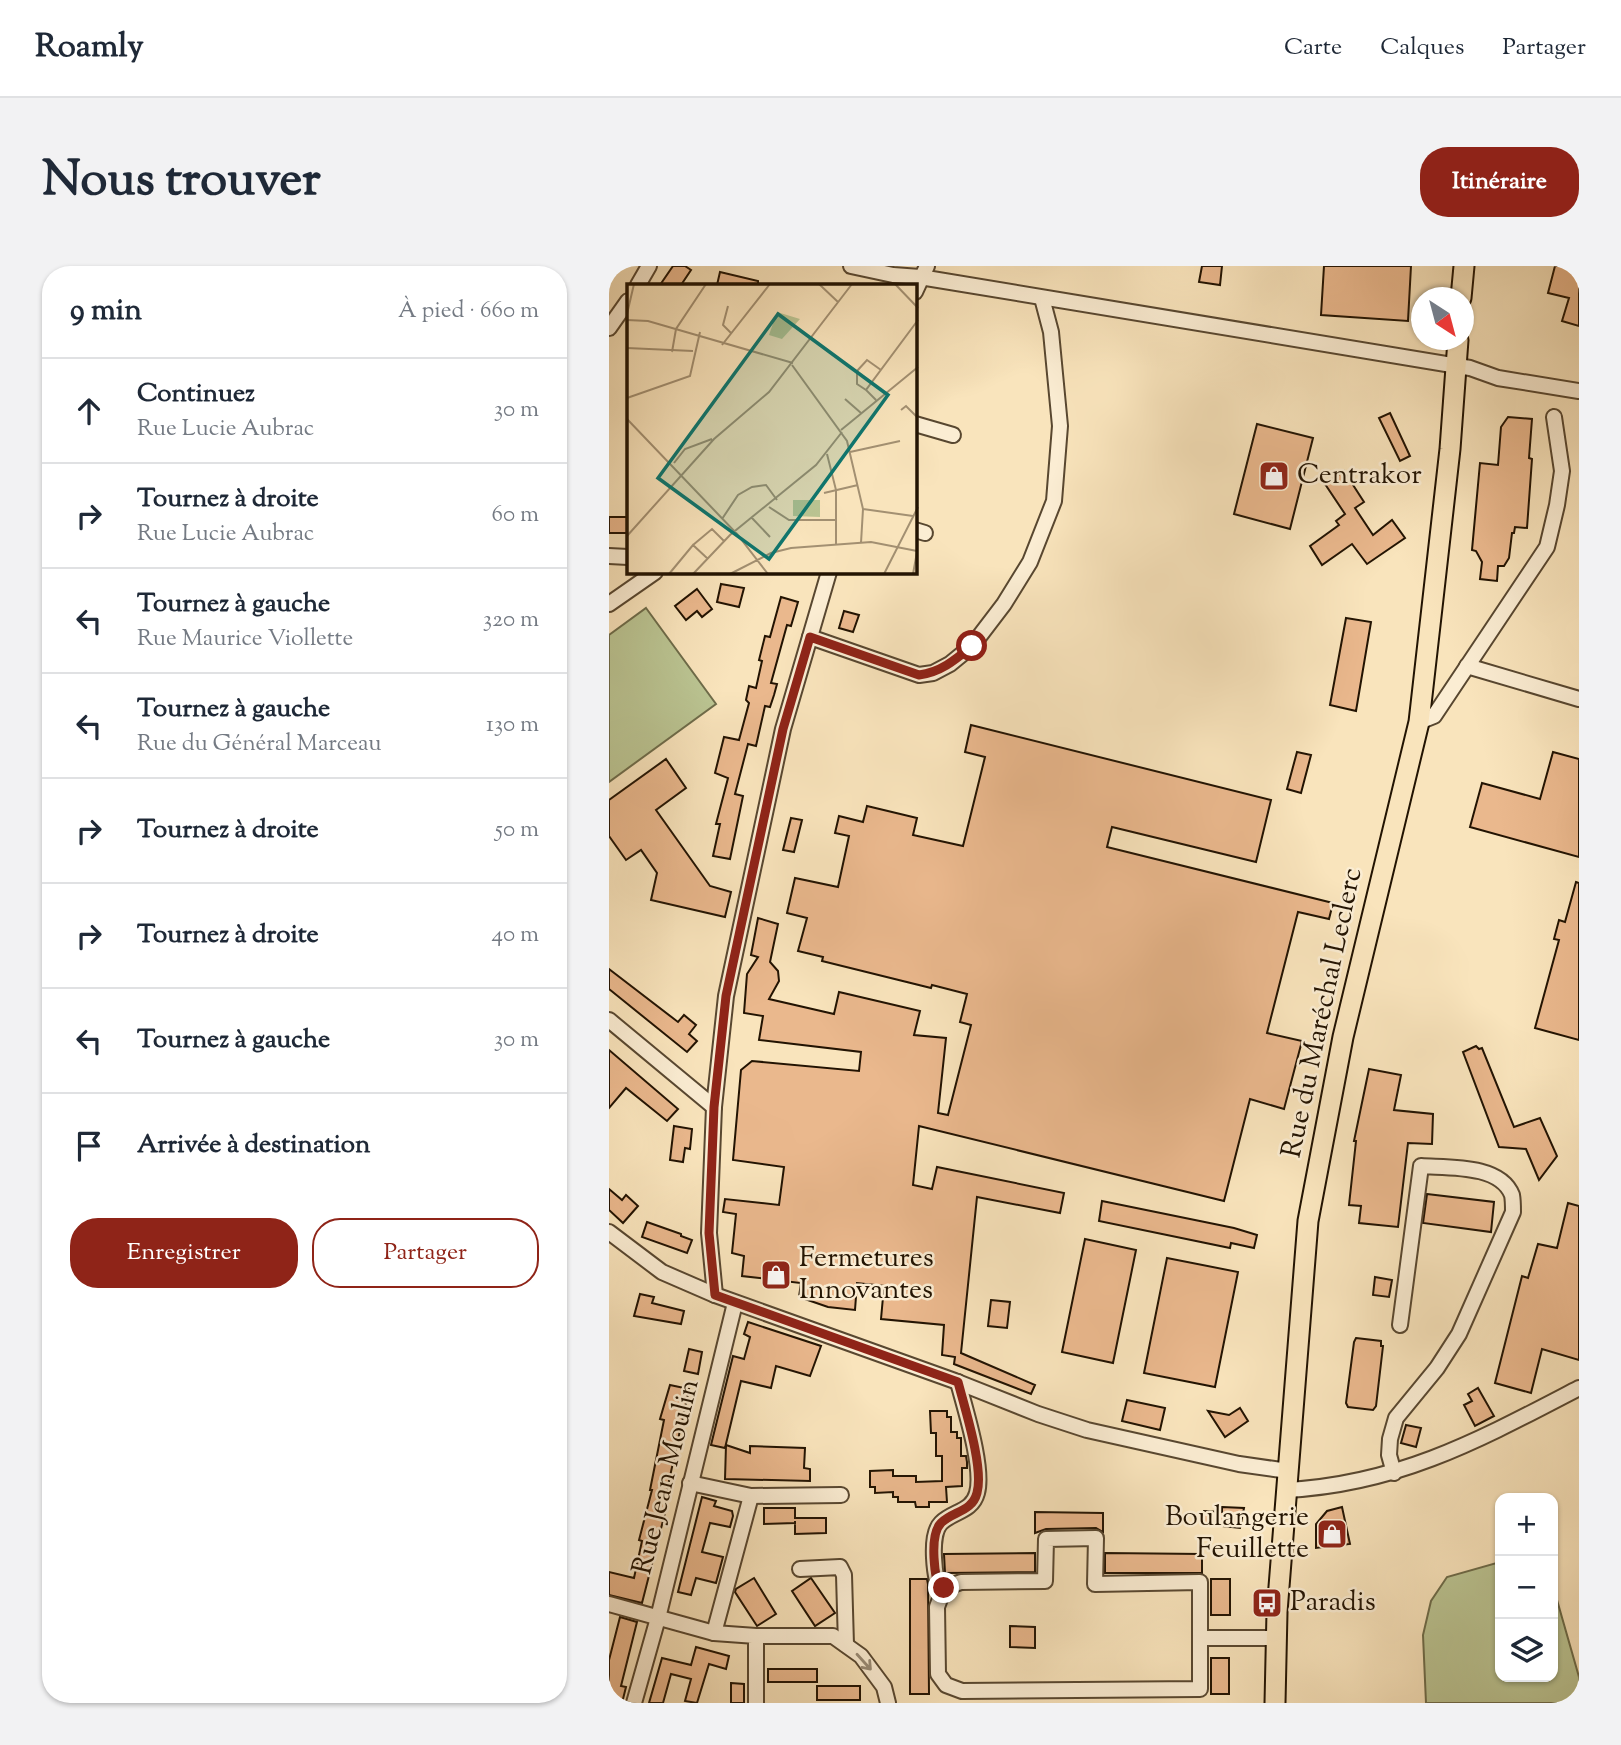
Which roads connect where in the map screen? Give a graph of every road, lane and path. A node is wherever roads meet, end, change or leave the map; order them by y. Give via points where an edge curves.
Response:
1 (649, 266) edge
2 (851, 266) edge
3 (1464, 266) edge
4 (923, 272) edge
5 (639, 284) edge
6 (1462, 287) edge
7 (1042, 298) junction
8 (627, 302) edge
9 (609, 328) edge
10 (1457, 350) edge
11 (1456, 365) junction
12 (1579, 391) edge
13 (1554, 417) dead end
14 (917, 425) edge
15 (953, 435) dead end
16 (609, 556) edge
17 (627, 557) edge
18 (652, 574) edge
19 (828, 574) edge
20 (609, 604) edge
21 (810, 637) junction
22 (1467, 667) junction
23 (1579, 699) edge
24 (1419, 722) junction
25 (609, 1020) edge
26 (714, 1107) junction
27 (609, 1232) edge
28 (715, 1295) junction
29 (735, 1303) junction
30 (1400, 1325) dead end
31 (958, 1382) junction
32 (1579, 1388) edge
33 (1394, 1473) junction
34 (1288, 1480) junction
35 (690, 1483) junction
36 (841, 1495) dead end
37 (751, 1496) junction
38 (800, 1569) dead end
39 (942, 1594) junction
40 (609, 1604) edge
41 (658, 1618) junction
42 (714, 1633) junction
43 (756, 1636) junction
44 (1200, 1638) junction
45 (1276, 1638) junction
46 (846, 1646) junction
47 (1094, 1696) edge
48 (1043, 1697) edge
49 (634, 1703) edge
50 (756, 1703) edge
51 (888, 1703) edge
52 (1275, 1703) edge

1 - 5 street
2 - 4 street via 893,275
3 - 6 main road
4 - 7 street
7 - 11 street
7 - 21 street via 1051,332 1060,426 1054,501 1030,562 1004,604 972,646 933,673 919,675
8 - 9 street
10 - 11 main road, Rue du Maréchal Leclerc
11 - 12 street via 1498,378
11 - 24 main road, Rue du Maréchal Leclerc
13 - 22 street via 1562,471 1547,547
14 - 15 street
16 - 17 street
18 - 20 street
19 - 21 street
21 - 26 street via 783,729 726,996
22 - 23 street
22 - 24 street via 1433,716
24 - 34 main road, Rue du Maréchal Leclerc via 1343,1037 1308,1221
25 - 26 street
26 - 28 street via 709,1233
27 - 28 street via 656,1268
28 - 29 street
29 - 31 street
29 - 35 street, Rue Jean Moulin
30 - 33 street via 1421,1166 1479,1170 1503,1182 1512,1196 1513,1212 1459,1334 1396,1418 1389,1455
31 - 34 street via 1087,1430 1239,1464
31 - 39 street via 979,1473 972,1503 941,1523 935,1533 935,1583
32 - 33 street via 1461,1449
33 - 34 street via 1319,1488
34 - 45 main road, Rue du Maréchal Leclerc
35 - 37 street
35 - 41 street, Rue Jean Moulin
36 - 37 street
37 - 42 street
38 - 46 street via 839,1567 844,1575
39 - 44 street via 944,1588 961,1582 1045,1581 1046,1539 1095,1538 1095,1584 1200,1582
39 - 48 street via 937,1607 938,1674 946,1685 962,1691
40 - 41 street
41 - 42 street
41 - 49 street, Rue Jean Moulin
42 - 43 street
43 - 46 street via 833,1636
43 - 50 street
44 - 45 street
44 - 47 street via 1200,1689
45 - 52 main road, Rue du Maréchal Leclerc
46 -> 51 street via 861,1656 884,1686
47 - 48 street

